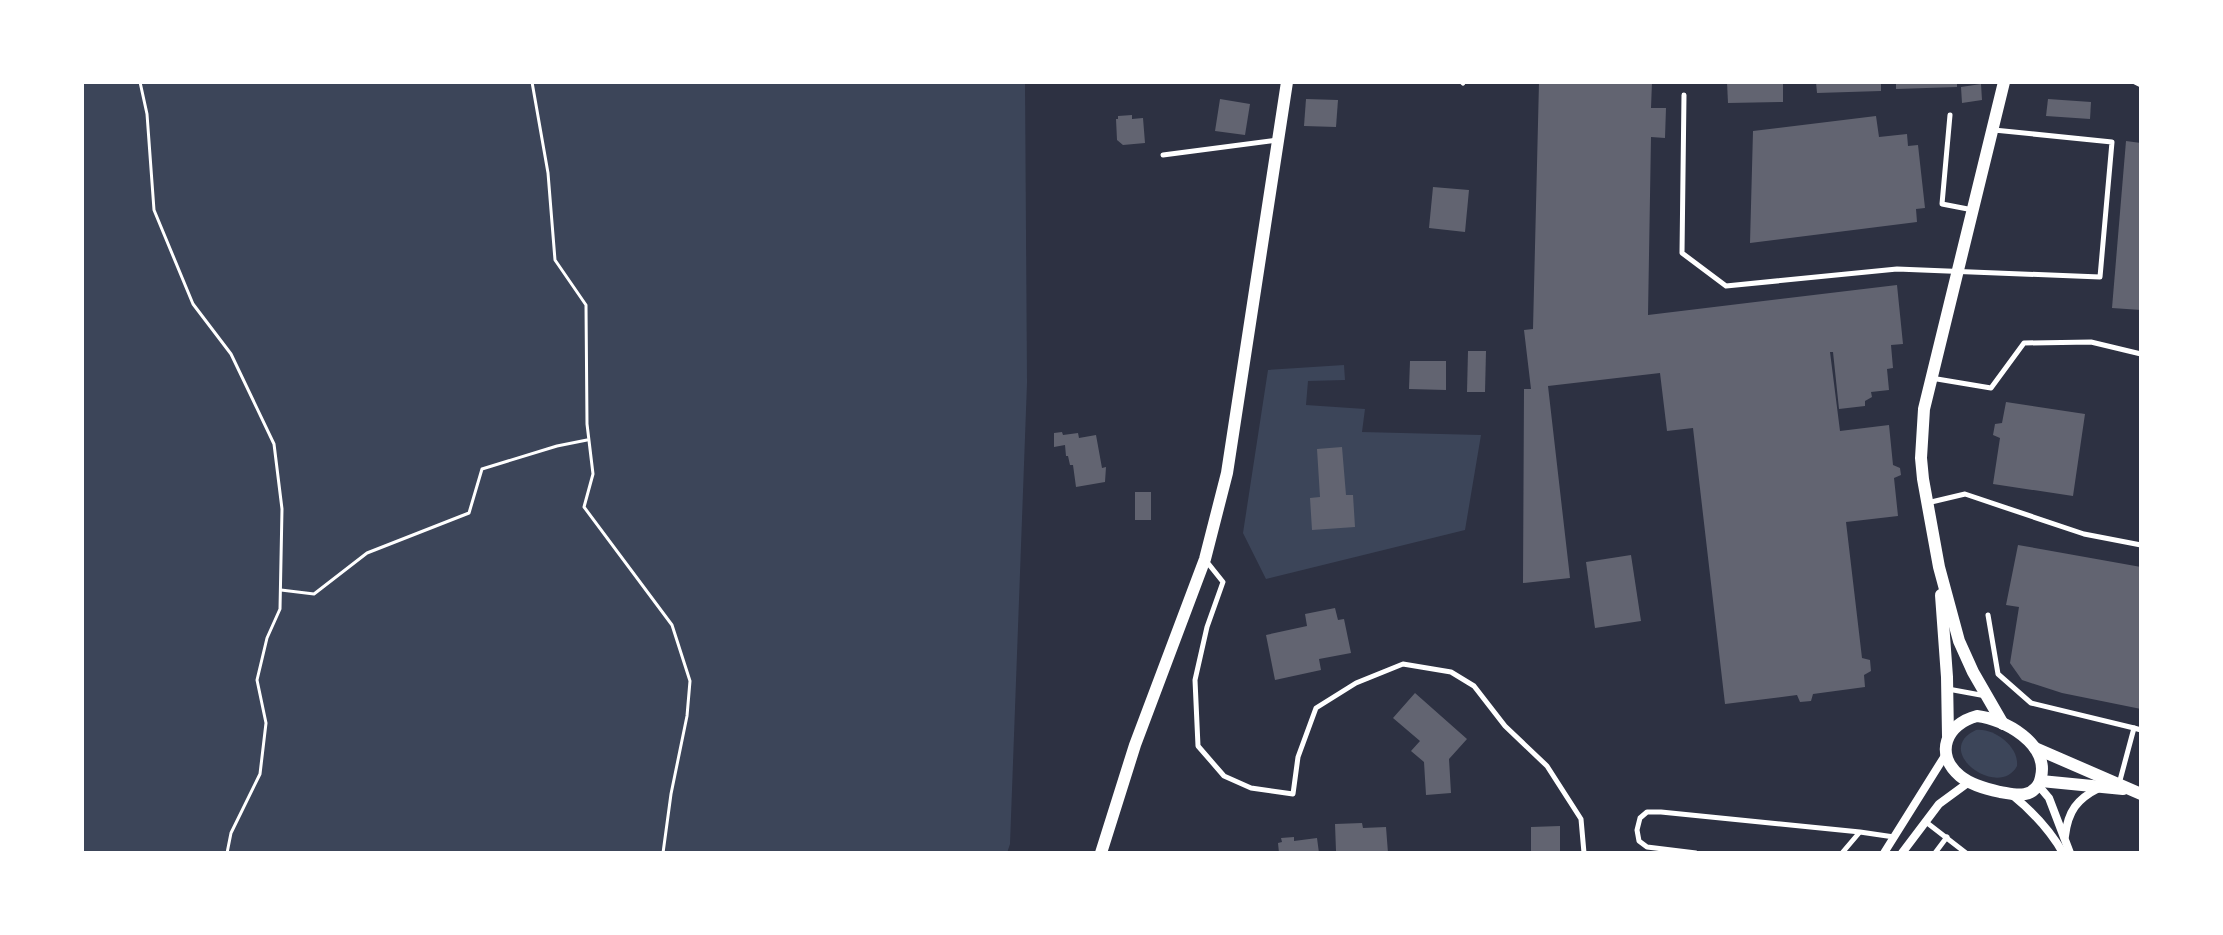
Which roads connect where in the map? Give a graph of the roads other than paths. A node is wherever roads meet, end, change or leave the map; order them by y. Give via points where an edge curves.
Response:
1 (1287, 82) edge
2 (2004, 82) edge
3 (2135, 82) edge
4 (2141, 85) edge
5 (1684, 95) dead end
6 (1950, 115) dead end
7 (1993, 130) junction
8 (1279, 140) junction
9 (1163, 155) dead end
10 (1974, 211) junction
11 (1959, 270) junction
12 (2141, 354) edge
13 (1931, 378) junction
14 (1926, 503) junction
15 (2141, 545) edge
16 (1205, 559) junction
17 (1939, 567) junction
18 (1988, 615) dead end
19 (1947, 689) junction
20 (1987, 696) junction
21 (2003, 724) junction
22 (2138, 729) edge
23 (1948, 736) junction
24 (2035, 748) junction
25 (1946, 753) junction
26 (1969, 782) junction
27 (2040, 783) junction
28 (2100, 787) junction
29 (2127, 789) edge
30 (2011, 794) junction
31 (1926, 822) junction
32 (1860, 832) junction
33 (2065, 836) junction
34 (1947, 837) junction
35 (1895, 838) junction
36 (1101, 853) edge
37 (1584, 853) edge
38 (1696, 853) edge
39 (1842, 853) edge
40 (1884, 853) edge
41 (1902, 853) edge
42 (1935, 853) edge
43 (1966, 853) edge
44 (2063, 853) edge
45 (2070, 853) edge

1 - 8 street
2 - 7 street
3 - 4 lane
5 - 11 lane via 1682,253 1726,286 1897,269
6 - 10 lane via 1942,204
7 - 10 street
7 - 11 lane via 2112,142 2100,277
8 - 9 lane
8 - 16 street via 1238,417
10 - 11 street
11 - 13 street
12 - 13 lane via 2091,342 2024,343 1991,388
13 - 14 street via 1921,446
14 - 15 lane via 1965,494 2084,534
14 - 17 street
16 - 36 street
16 - 37 lane via 1223,582 1195,680 1198,746 1224,776 1251,788 1293,794 1298,757 1316,708 1356,683 1403,664 1451,672 1474,686 1505,726 1547,766 1581,819
17 - 19 street
17 - 20 street via 1959,641
18 - 22 lane via 1998,674 2031,703
19 - 20 lane
19 - 23 street
20 - 21 street
21 - 23 street via 1977,716 1959,723
21 - 24 street
22 - 29 lane
23 - 25 street
24 - 27 street via 2042,764
24 - 29 street
25 - 26 street via 1952,768
25 - 35 street
26 - 30 street
26 - 31 street via 1939,804
27 - 28 street
27 - 30 street via 2026,794
27 - 33 street
28 - 29 street
28 - 33 street via 2076,803
30 - 44 street
31 - 34 lane
31 - 41 street
32 - 35 lane
32 - 38 lane via 1661,812 1640,818 1639,841 1647,847
32 - 39 lane
33 - 45 street
34 - 42 lane
34 - 43 lane
35 - 40 street

